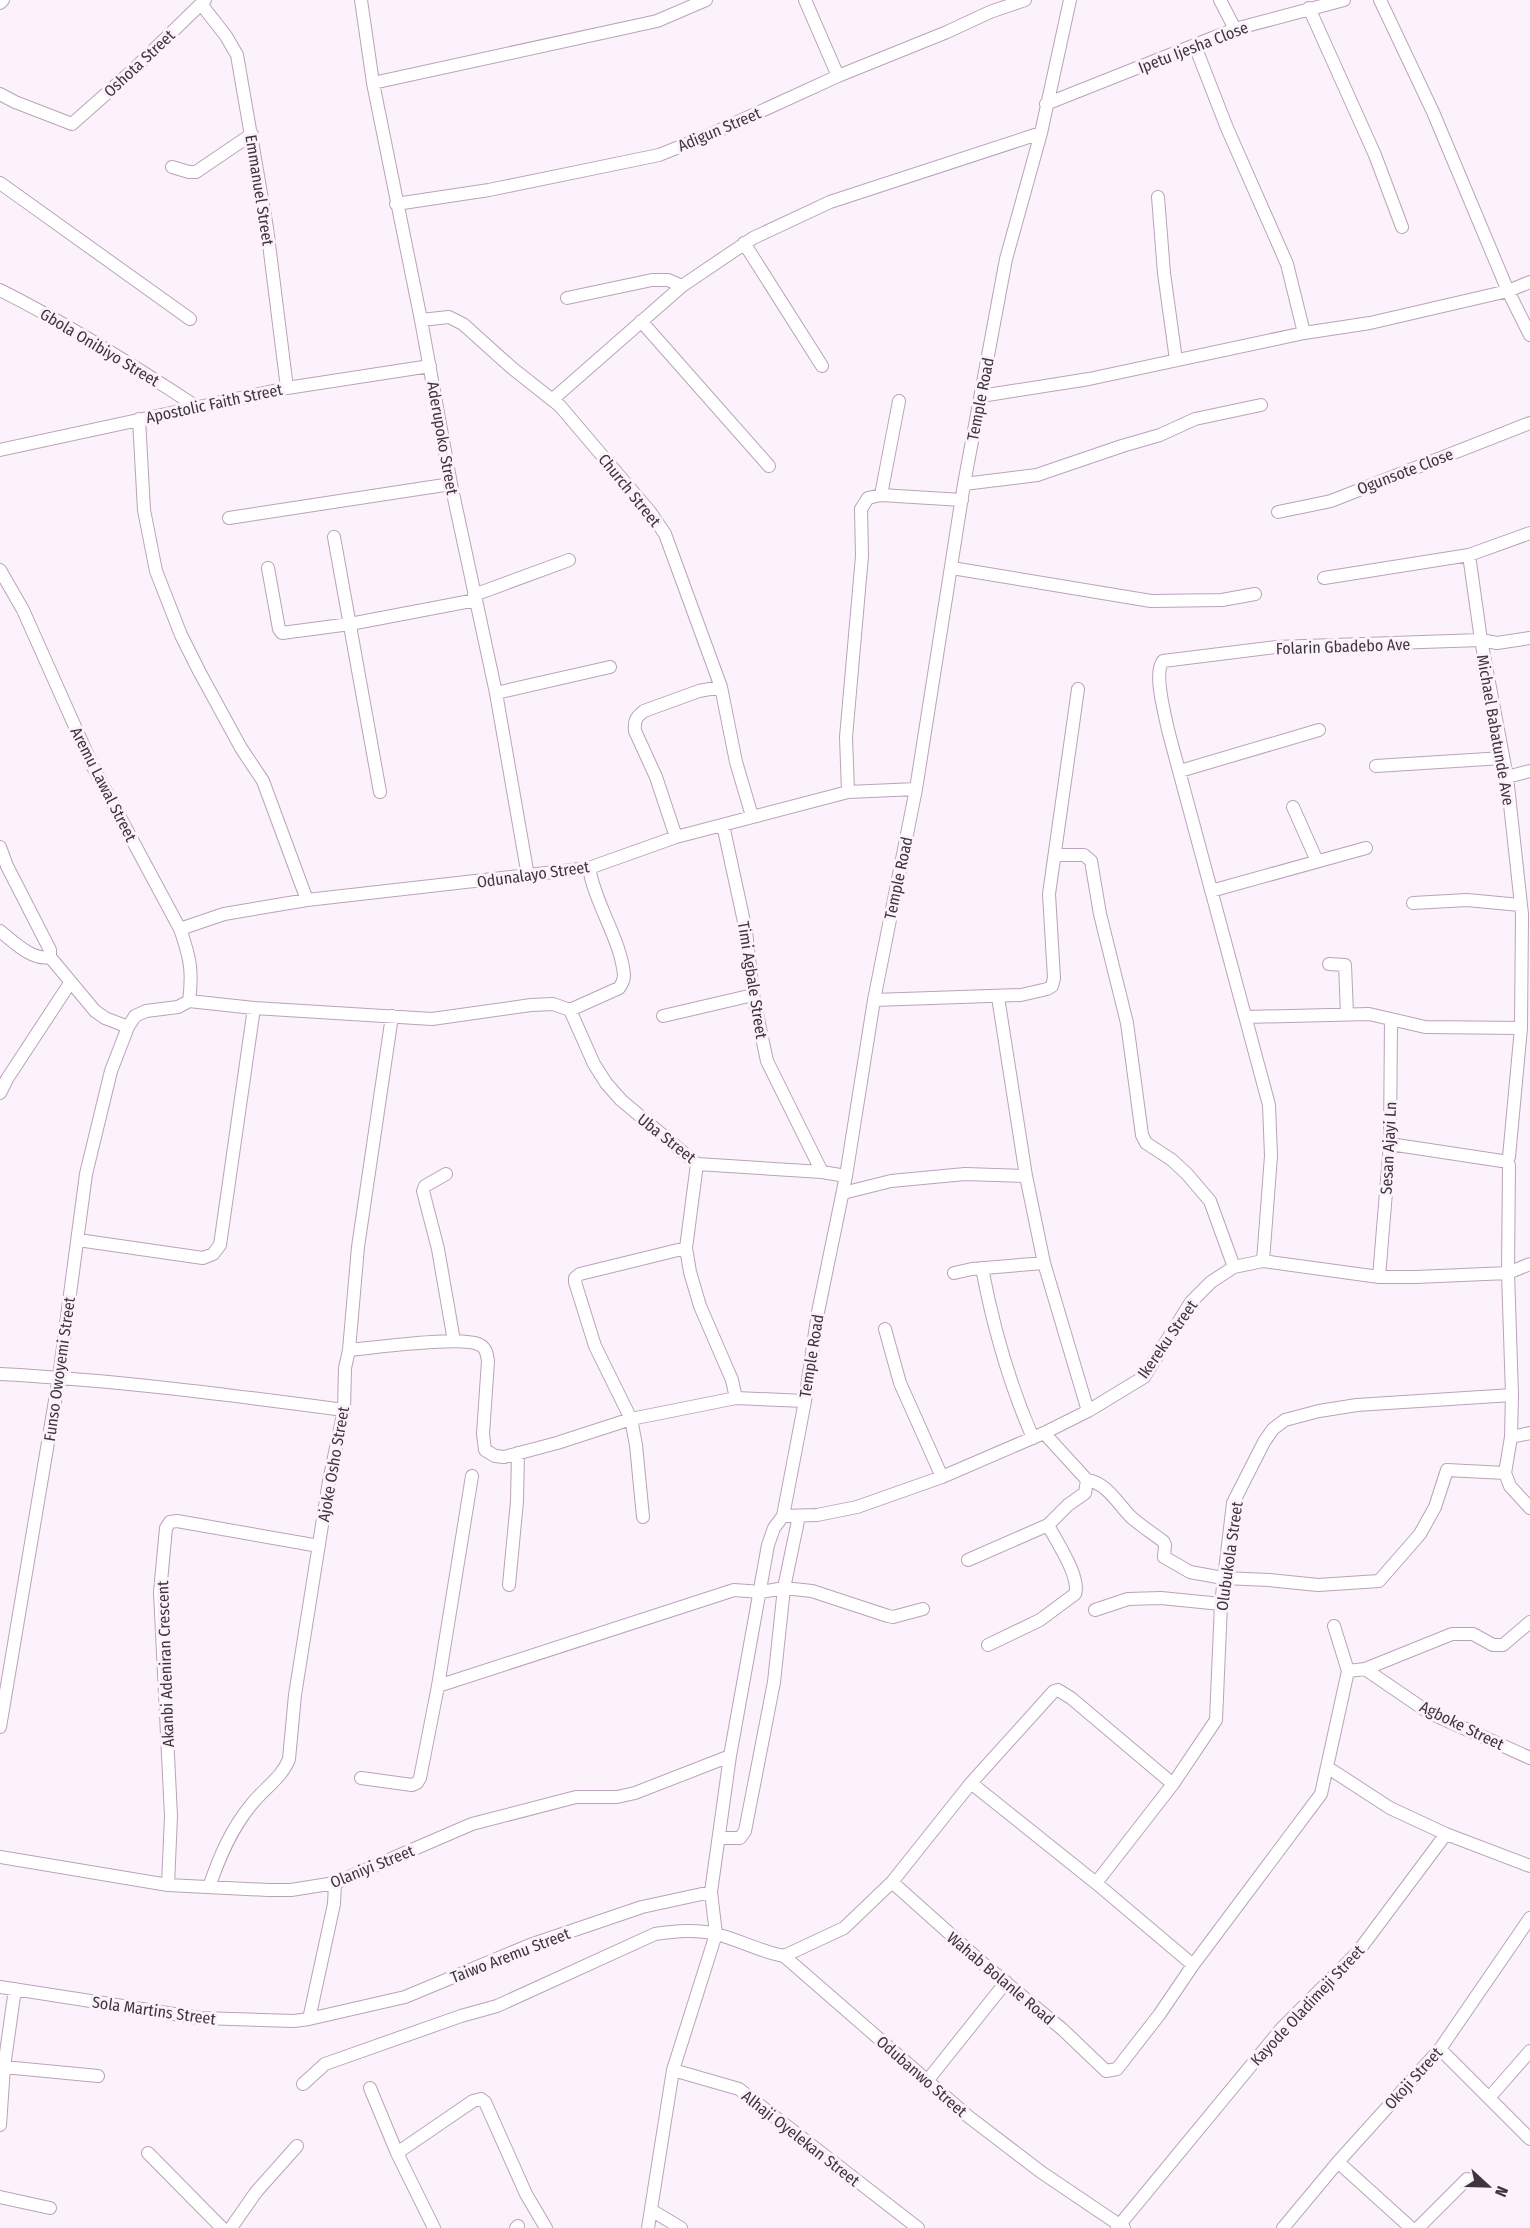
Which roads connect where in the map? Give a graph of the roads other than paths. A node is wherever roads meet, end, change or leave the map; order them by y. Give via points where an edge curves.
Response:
1 (361, 0) edge
2 (706, 0) edge
3 (806, 0) edge
4 (1070, 0) edge
5 (1220, 0) edge
6 (1344, 0) edge
7 (1380, 0) edge
8 (1018, 1) edge
9 (203, 2) edge
10 (1309, 8) junction
11 (1235, 29) junction
12 (1195, 46) junction
13 (838, 76) junction
14 (373, 83) junction
15 (0, 94) edge
16 (1046, 104) junction
17 (1041, 133) junction
18 (252, 134) junction
19 (172, 167) dead end
20 (0, 183) edge
21 (1158, 197) dead end
22 (396, 204) junction
23 (1402, 227) dead end
24 (744, 243) junction
25 (1530, 282) edge
26 (682, 286) junction
27 (0, 290) edge
28 (1508, 291) junction
29 (567, 298) dead end
30 (190, 319) dead end
31 (421, 320) junction
32 (641, 321) junction
33 (1304, 333) junction
34 (1530, 335) edge
35 (1176, 360) junction
36 (430, 366) junction
37 (822, 366) dead end
38 (287, 388) junction
39 (981, 396) junction
40 (553, 399) junction
41 (898, 401) dead end
42 (1261, 405) dead end
43 (197, 407) junction
44 (139, 419) junction
45 (1530, 423) edge
46 (0, 450) edge
47 (769, 466) dead end
48 (451, 484) junction
49 (964, 484) junction
50 (881, 495) junction
51 (962, 500) junction
52 (1278, 512) dead end
53 (229, 518) dead end
54 (1530, 533) edge
55 (334, 537) dead end
56 (1469, 555) junction
57 (569, 560) dead end
58 (268, 568) dead end
59 (952, 568) junction
60 (0, 570) edge
61 (1324, 578) dead end
62 (1255, 594) dead end
63 (475, 598) junction
64 (350, 624) junction
65 (1530, 638) edge
66 (1481, 640) junction
67 (610, 667) dead end
68 (721, 687) junction
69 (1078, 689) dead end
70 (496, 693) junction
71 (1319, 730) dead end
72 (1503, 758) junction
73 (1376, 766) dead end
74 (1180, 771) junction
75 (1530, 771) edge
76 (1508, 777) junction
77 (916, 789) junction
78 (380, 792) dead end
79 (848, 792) junction
80 (1293, 807) dead end
81 (753, 816) junction
82 (723, 825) junction
83 (676, 837) junction
84 (0, 847) edge
85 (1366, 848) dead end
86 (1055, 855) junction
87 (1317, 861) junction
88 (589, 868) junction
89 (528, 876) junction
90 (1210, 891) junction
91 (307, 900) junction
92 (1413, 903) dead end
93 (1524, 909) edge
94 (180, 929) junction
95 (0, 931) edge
96 (50, 957) junction
97 (1329, 964) dead end
98 (70, 983) junction
99 (753, 995) junction
100 (998, 997) junction
101 (189, 1000) junction
102 (874, 1000) junction
103 (254, 1008) junction
104 (570, 1010) junction
105 (1347, 1014) junction
106 (392, 1016) junction
107 (663, 1016) dead end
108 (1246, 1017) junction
109 (1391, 1019) junction
110 (128, 1027) junction
111 (1521, 1028) junction
112 (3, 1077) edge
113 (0, 1093) edge
114 (1390, 1144) junction
115 (1507, 1161) junction
116 (697, 1164) junction
117 (822, 1172) junction
118 (446, 1174) dead end
119 (846, 1176) junction
120 (1026, 1176) junction
121 (843, 1193) junction
122 (78, 1240) junction
123 (686, 1248) junction
124 (1263, 1261) junction
125 (1044, 1263) junction
126 (1530, 1264) edge
127 (982, 1268) junction
128 (1234, 1268) junction
129 (954, 1273) dead end
130 (1508, 1273) junction
131 (1380, 1277) junction
132 (885, 1329) dead end
133 (454, 1341) junction
134 (349, 1350) junction
135 (0, 1374) edge
136 (59, 1377) junction
137 (1512, 1395) junction
138 (736, 1398) junction
139 (804, 1401) junction
140 (344, 1410) junction
141 (1088, 1411) junction
142 (631, 1419) junction
143 (1530, 1432) edge
144 (1039, 1436) junction
145 (1511, 1437) junction
146 (518, 1454) junction
147 (1505, 1473) junction
148 (472, 1476) dead end
149 (942, 1477) junction
150 (1087, 1480) junction
151 (1530, 1508) edge
152 (783, 1516) junction
153 (799, 1516) junction
154 (643, 1517) dead end
155 (1048, 1525) junction
156 (319, 1546) junction
157 (968, 1560) dead end
158 (509, 1585) dead end
159 (784, 1588) junction
160 (1222, 1590) junction
161 (760, 1592) junction
162 (923, 1609) dead end
163 (1095, 1610) dead end
164 (1530, 1622) edge
165 (1334, 1626) dead end
166 (988, 1645) dead end
167 (1365, 1669) junction
168 (1348, 1671) junction
169 (438, 1686) junction
170 (1, 1712) edge
171 (0, 1727) edge
172 (730, 1756) junction
173 (1530, 1758) edge
174 (1327, 1767) junction
175 (361, 1778) dead end
176 (971, 1783) junction
177 (1173, 1784) junction
178 (1446, 1834) junction
179 (719, 1838) junction
180 (0, 1857) edge
181 (1530, 1866) edge
182 (892, 1882) junction
183 (335, 1883) junction
184 (1096, 1883) junction
185 (168, 1885) junction
186 (209, 1887) junction
187 (711, 1895) junction
188 (1530, 1918) edge
189 (715, 1930) junction
190 (784, 1956) junction
191 (1193, 1965) junction
192 (1006, 1982) junction
193 (0, 1987) edge
194 (15, 1989) junction
195 (309, 2019) junction
196 (1440, 2049) junction
197 (1530, 2051) edge
198 (4, 2067) junction
199 (673, 2070) junction
200 (98, 2076) dead end
201 (927, 2081) junction
202 (303, 2084) dead end
203 (370, 2088) dead end
204 (1489, 2098) junction
205 (0, 2125) edge
206 (1530, 2139) edge
207 (297, 2146) dead end
208 (148, 2153) dead end
209 (397, 2153) junction
210 (1338, 2162) junction
211 (1467, 2179) dead end
212 (0, 2197) edge
213 (50, 2208) dead end
214 (651, 2210) junction
215 (1120, 2227) edge
216 (222, 2228) edge
217 (231, 2228) edge
218 (434, 2228) edge
219 (546, 2228) edge
220 (648, 2228) edge
221 (681, 2228) edge
222 (918, 2228) edge
223 (1282, 2228) edge
224 (1411, 2228) edge
225 (1418, 2228) edge

1 - 14 street, Aderupoko Street
2 - 14 street via 657,21
3 - 13 street
4 - 16 street, Temple Road
5 - 11 street
6 - 10 street, Ipetu Ijesha Close
7 - 28 street via 1433,112
8 - 13 street, Adigun Street
9 - 15 street, Oshota Street via 72,124
9 - 18 street, Emmanuel Street via 237,55
10 - 11 street, Ipetu Ijesha Close
10 - 23 street via 1375,155
11 - 12 street, Ipetu Ijesha Close
12 - 16 street, Ipetu Ijesha Close
12 - 33 street via 1287,264
13 - 22 street, Adigun Street via 659,155 489,190
14 - 22 street, Aderupoko Street
16 - 17 street, Temple Road
17 - 24 street via 830,202
17 - 39 street, Temple Road via 1006,259
18 - 19 street via 196,172
18 - 38 street, Emmanuel Street
20 - 30 street
21 - 35 street
22 - 31 street, Aderupoko Street
24 - 26 street
24 - 37 street
25 - 28 street
26 - 29 street via 668,280 652,280
26 - 32 street
27 - 43 street, Gbola Onibiyo Street via 112,353
28 - 33 street via 1370,323
28 - 34 street
31 - 36 street, Aderupoko Street
31 - 40 street, Church Street via 449,317 463,324
32 - 40 street
32 - 47 street
33 - 35 street
35 - 39 street
36 - 38 street, Apostolic Faith Street
36 - 48 street, Aderupoko Street
38 - 43 street, Apostolic Faith Street
39 - 49 street, Temple Road
40 - 68 street, Church Street via 665,534
41 - 50 street
42 - 49 street via 1195,420 1037,475
43 - 44 street, Apostolic Faith Street
44 - 46 street, Apostolic Faith Street
44 - 91 street via 144,510 156,571 199,671 263,782
45 - 52 street, Ogunsote Close via 1331,501
48 - 53 street
48 - 63 street, Aderupoko Street
49 - 51 street, Temple Road
50 - 51 street
50 - 79 street via 868,498 861,509 862,556 846,737
51 - 59 street, Temple Road
54 - 56 street
55 - 64 street
56 - 61 street
56 - 66 street, Michael Babatunde Ave
57 - 63 street
58 - 64 street via 282,633
59 - 62 street via 1151,601 1222,600
59 - 77 street, Temple Road
60 - 94 street, Aremu Lawal Street via 23,610 93,767
63 - 64 street
63 - 70 street, Aderupoko Street
64 - 78 street
65 - 66 street, Folarin Gbadebo Ave via 1497,643
66 - 72 street, Michael Babatunde Ave
66 - 74 street, Folarin Gbadebo Ave via 1276,647 1163,661 1159,676
67 - 70 street
68 - 81 street, Church Street via 736,762
68 - 83 street via 637,716 635,731
69 - 86 street
70 - 89 street, Aderupoko Street
71 - 74 street
72 - 73 street
72 - 76 street, Michael Babatunde Ave
74 - 90 street
75 - 76 street
76 - 93 street, Michael Babatunde Ave
77 - 79 street, Odunalayo Street
77 - 102 street, Temple Road
79 - 81 street, Odunalayo Street
80 - 87 street
81 - 82 street, Odunalayo Street
82 - 83 street, Odunalayo Street
82 - 99 street, Timi Agbale Street via 746,931
83 - 88 street, Odunalayo Street
84 - 96 street
85 - 87 street
86 - 100 street via 1049,894 1052,986
86 - 128 street via 1084,855 1091,861 1127,1023 1142,1135 1146,1143 1187,1173 1210,1201
87 - 90 street
88 - 89 street, Odunalayo Street
88 - 104 street via 624,976 619,988
89 - 91 street, Odunalayo Street
90 - 108 street
91 - 94 street, Odunalayo Street via 224,914
92 - 93 street via 1467,900
93 - 111 street, Michael Babatunde Ave
94 - 101 street, Aremu Lawal Street via 189,953
95 - 96 street via 34,955
96 - 98 street
97 - 105 street via 1345,965
98 - 110 street via 95,1011
98 - 112 street
99 - 107 street
99 - 117 street, Timi Agbale Street via 767,1061
100 - 102 street
100 - 120 street
101 - 103 street
101 - 110 street, Funso Owoyemi Street via 178,1007 146,1011 135,1016
102 - 119 street, Temple Road
103 - 106 street
103 - 122 street via 220,1245 203,1258
104 - 106 street via 553,1004 432,1019
104 - 116 street, Uba Street via 606,1083
105 - 108 street
105 - 109 street
106 - 134 street, Ajoke Osho Street via 358,1247
108 - 124 street via 1269,1105 1271,1156
109 - 111 street via 1425,1027
109 - 114 street, Sesan Ajayi Ln
110 - 122 street, Funso Owoyemi Street via 111,1071 86,1174
111 - 115 street, Michael Babatunde Ave
112 - 113 street
114 - 115 street
114 - 131 street, Sesan Ajayi Ln
115 - 130 street, Michael Babatunde Ave
116 - 117 street, Uba Street
116 - 123 street
117 - 119 street
118 - 133 street via 423,1191
119 - 121 street, Temple Road
120 - 121 street via 965,1174 891,1182
120 - 125 street
121 - 139 street, Temple Road
122 - 136 street, Funso Owoyemi Street
123 - 138 street via 700,1306
123 - 142 street via 575,1278 595,1346
124 - 128 street, Ikereku Street
124 - 131 street, Ikereku Street
125 - 127 street
125 - 141 street
126 - 130 street, Ikereku Street
127 - 129 street
127 - 144 street via 1018,1403
128 - 141 street, Ikereku Street via 1211,1282 1191,1302 1144,1377
130 - 131 street, Ikereku Street
130 - 137 street, Michael Babatunde Ave
132 - 149 street via 900,1383
133 - 134 street
133 - 146 street via 479,1344 486,1351 485,1450 495,1456
134 - 140 street, Ajoke Osho Street
135 - 136 street
136 - 140 street
136 - 170 street, Funso Owoyemi Street
137 - 145 street, Michael Babatunde Ave
137 - 160 street, Olubukola Street via 1357,1405 1285,1420 1264,1442 1233,1503
138 - 139 street
138 - 142 street
139 - 152 street, Temple Road
140 - 156 street, Ajoke Osho Street
141 - 144 street, Ikereku Street
142 - 146 street
142 - 154 street
143 - 145 street
144 - 149 street, Ikereku Street
144 - 150 street
145 - 147 street, Michael Babatunde Ave
146 - 158 street
147 - 151 street via 1510,1486
147 - 160 street via 1448,1470 1420,1534 1378,1581 1318,1585 1269,1580
148 - 169 street
149 - 153 street, Ikereku Street via 857,1507
150 - 155 street via 1085,1493
150 - 160 street via 1102,1487 1131,1517 1163,1541 1164,1557
152 - 153 street, Ikereku Street
152 - 161 street, Temple Road via 768,1545
153 - 159 street
155 - 157 street
155 - 166 street via 1073,1572 1075,1594 1040,1620
156 - 185 street, Akanbi Adeniran Crescent via 177,1521 166,1528 160,1592 171,1816
156 - 186 street, Ajoke Osho Street via 289,1759 286,1768 251,1805 231,1834
159 - 161 street
159 - 162 street via 812,1591 893,1617
159 - 179 street via 774,1682 745,1831 740,1838
160 - 163 street via 1128,1599
160 - 177 street, Olubukola Street via 1216,1720
161 - 169 street via 734,1590
161 - 172 street, Temple Road
164 - 167 street via 1503,1645 1493,1645 1473,1634 1452,1634
165 - 168 street
167 - 168 street
167 - 173 street, Agboke Street via 1428,1712
168 - 174 street
169 - 175 street via 417,1783
170 - 171 street, Funso Owoyemi Street
172 - 179 street, Temple Road
172 - 183 street, Olaniyi Street via 635,1793 576,1797 472,1824
174 - 178 street via 1390,1808
174 - 191 street via 1321,1794
176 - 177 street via 1058,1690
176 - 182 street
176 - 184 street
177 - 184 street
178 - 181 street
178 - 215 street, Kayode Oladimeji Street via 1357,1953 1282,2028
179 - 187 street, Temple Road
180 - 185 street, Olaniyi Street
182 - 190 street via 844,1928
182 - 192 street, Wahab Bolanle Road
183 - 186 street, Olaniyi Street via 291,1890
183 - 195 street
184 - 191 street
185 - 186 street, Olaniyi Street
187 - 189 street, Temple Road
187 - 195 street, Taiwo Aremu Street via 642,1907 530,1945 405,1997
188 - 196 street, Okoji Street
189 - 190 street, Odubanwo Street via 770,1954
189 - 199 street
189 - 202 street, Odubanwo Street via 655,1934 497,2006 326,2064
190 - 201 street, Odubanwo Street
191 - 192 street, Wahab Bolanle Road via 1160,2015 1111,2072
192 - 201 street
193 - 194 street, Sola Martins Street
194 - 195 street, Sola Martins Street via 200,2018
194 - 198 street
196 - 204 street
196 - 210 street, Okoji Street
197 - 204 street
198 - 200 street
198 - 205 street
199 - 214 street
199 - 222 street, Alhaji Oyelekan Street via 739,2089
201 - 215 street, Odubanwo Street via 1041,2172
203 - 209 street
204 - 206 street
207 - 217 street via 256,2192
208 - 216 street
209 - 218 street
209 - 219 street via 481,2099
210 - 223 street, Okoji Street
210 - 224 street
211 - 225 street
212 - 213 street
214 - 220 street
214 - 221 street

